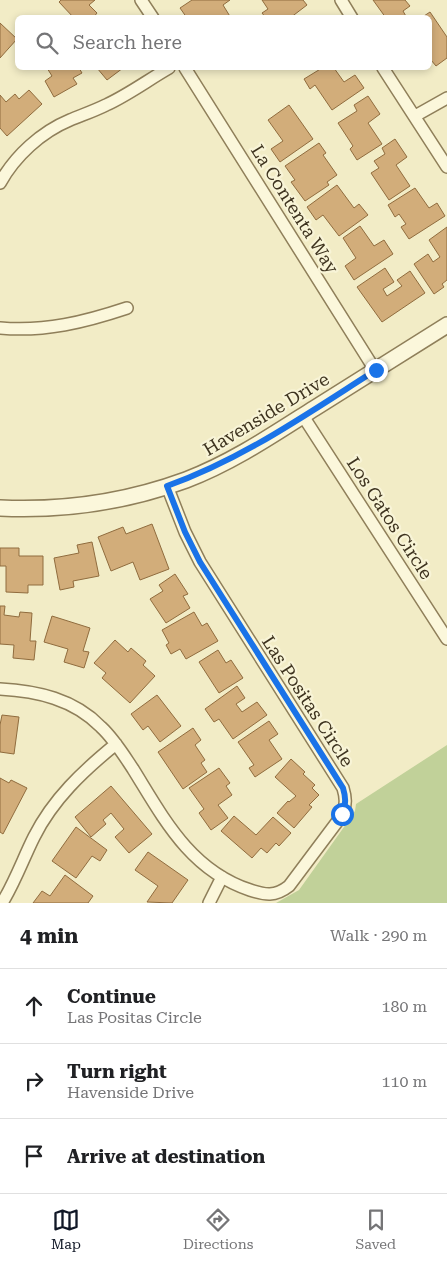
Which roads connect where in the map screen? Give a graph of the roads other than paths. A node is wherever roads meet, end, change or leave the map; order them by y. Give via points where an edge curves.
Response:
1 (140, 0) edge
2 (340, 0) edge
3 (151, 15) edge
4 (350, 15) edge
5 (166, 70) edge
6 (185, 70) edge
7 (385, 70) edge
8 (447, 98) edge
9 (415, 116) junction
10 (447, 168) edge
11 (1, 177) edge
12 (127, 308) dead end
13 (447, 325) edge
14 (0, 328) edge
15 (376, 370) junction
16 (303, 416) junction
17 (167, 486) junction
18 (0, 508) edge
19 (447, 639) edge
20 (0, 688) edge
21 (116, 744) junction
22 (222, 877) junction
23 (2, 903) edge
24 (209, 903) edge

1 - 3 street
2 - 4 street
5 - 11 street via 107,105 49,131 30,145
6 - 15 street, La Contenta Way
7 - 9 street
8 - 9 street
9 - 10 street
12 - 14 street via 70,325
13 - 15 street, Havenside Drive
15 - 16 street, Havenside Drive
16 - 17 street, Havenside Drive via 216,467
16 - 19 street, Los Gatos Circle
17 - 18 street, Havenside Drive via 129,497 68,507
17 - 22 street, Las Positas Circle via 200,562 346,797 342,814 282,892 264,894
20 - 21 street, Las Positas Circle via 64,701 101,726
21 - 22 street, Las Positas Circle via 174,834 200,861
21 - 23 street via 61,795 44,819
22 - 24 street

